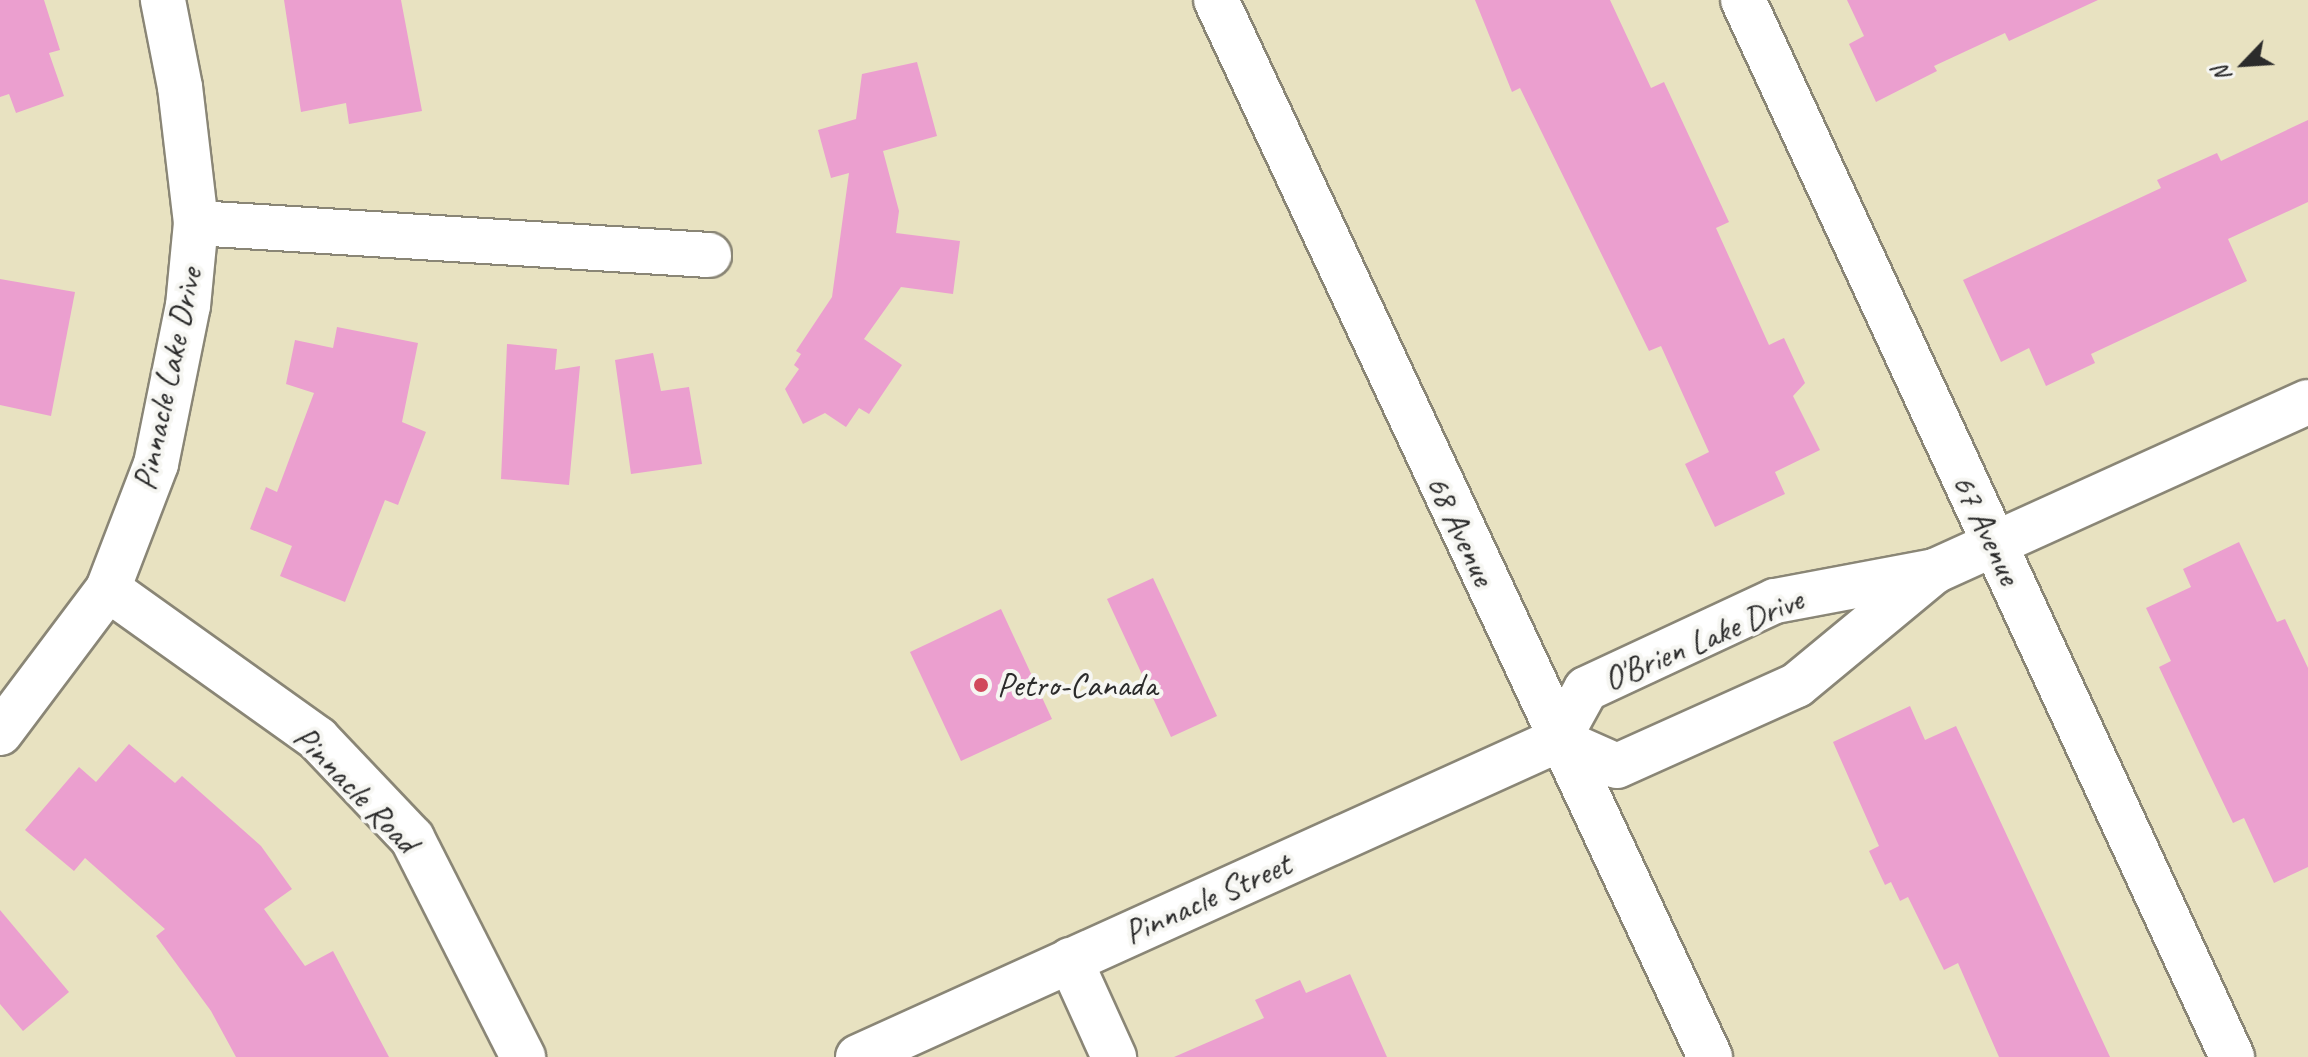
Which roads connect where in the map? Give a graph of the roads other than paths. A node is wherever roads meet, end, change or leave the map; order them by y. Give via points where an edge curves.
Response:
1 (163, 0) edge
2 (1216, 0) edge
3 (1743, 0) edge
4 (196, 223) junction
5 (709, 255) dead end
6 (2308, 402) edge
7 (1994, 543) junction
8 (1935, 571) junction
9 (108, 589) junction
10 (0, 733) edge
11 (1558, 740) junction
12 (1070, 960) junction
13 (523, 1057) edge
14 (858, 1057) edge
15 (1114, 1057) edge
16 (1710, 1057) edge
17 (2232, 1057) edge

1 - 4 street, Pinnacle Lake Drive via 180,87
2 - 11 street, 68 Avenue
3 - 7 street, 67 Avenue
4 - 5 street, Pinnacle Lake Drive
4 - 9 street, Pinnacle Lake Drive via 188,306 156,464
6 - 7 street, O'Brien Lake Drive
7 - 8 street, O'Brien Lake Drive
7 - 17 street, 67 Avenue
8 - 11 street, O'Brien Lake Drive via 1775,601 1586,689
8 - 11 street, O'Brien Lake Drive via 1797,685 1617,766
9 - 10 street, Pinnacle Lake Drive
9 - 13 street, Pinnacle Road via 318,739 412,838
11 - 12 street, Pinnacle Street
11 - 16 street, 68 Avenue
12 - 14 street, Pinnacle Street
12 - 15 street

